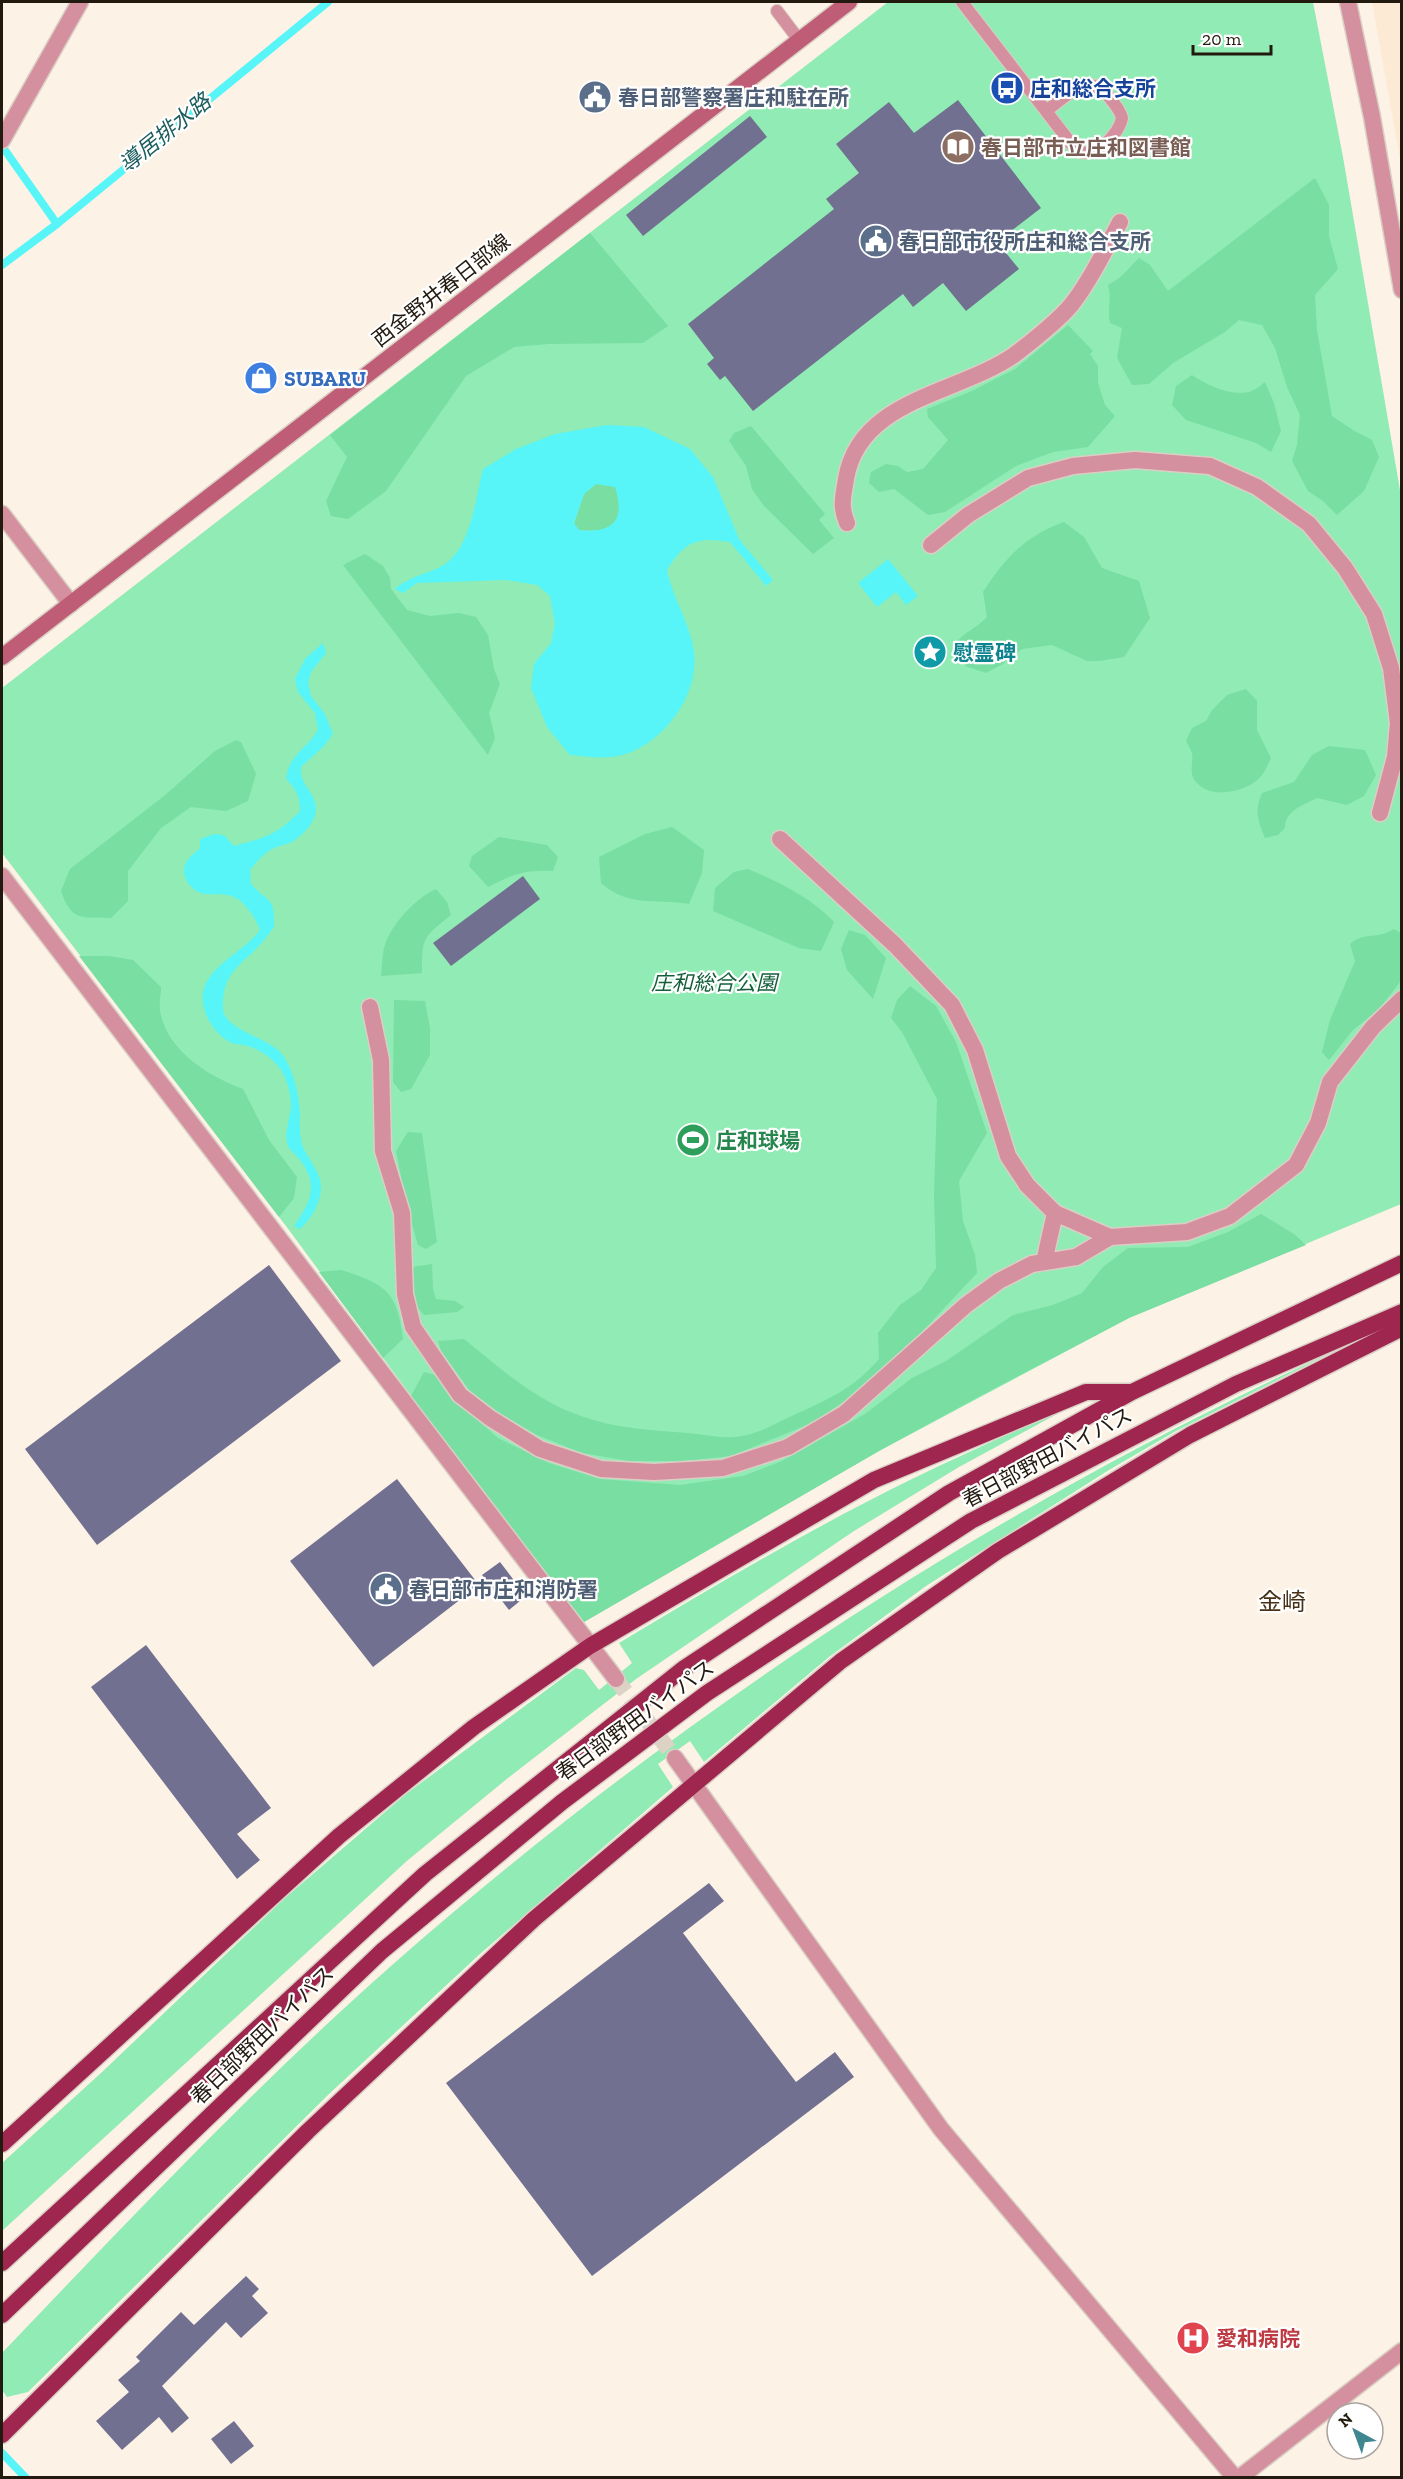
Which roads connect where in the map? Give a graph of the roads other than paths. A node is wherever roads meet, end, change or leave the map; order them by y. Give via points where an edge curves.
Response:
1 (80, 2) edge
2 (849, 2) edge
3 (962, 2) edge
4 (1348, 2) edge
5 (777, 11) dead end
6 (799, 40) junction
7 (1046, 111) junction
8 (2, 140) edge
9 (1120, 222) dead end
10 (1401, 290) edge
11 (2, 514) edge
12 (847, 524) dead end
13 (931, 545) dead end
14 (71, 604) junction
15 (2, 657) edge
16 (1380, 813) dead end
17 (780, 840) dead end
18 (2, 876) edge
19 (1401, 999) edge
20 (370, 1007) dead end
21 (1055, 1213) junction
22 (1110, 1237) junction
23 (1044, 1262) junction
24 (1401, 1263) edge
25 (1401, 1312) edge
26 (1401, 1328) edge
27 (1132, 1392) junction
28 (590, 1646) junction
29 (616, 1679) tunnel mouth
30 (675, 1758) tunnel mouth
31 (693, 1786) junction
32 (2, 2144) edge
33 (2, 2263) edge
34 (2, 2315) edge
35 (1401, 2351) edge
36 (7, 2430) edge
37 (1237, 2478) edge

1 - 8 street
2 - 6 main road, 西金野井春日部線
3 - 7 lane
4 - 10 street
5 - 6 lane
6 - 14 main road, 西金野井春日部線
7 - 7 lane via 1078,87 1097,85 1122,118 1115,134 1086,154 1076,150
9 - 12 street via 1070,306 1014,355 981,375 914,400 882,421 862,441 848,468 841,508
11 - 14 street
13 - 16 street via 968,515 1028,478 1073,466 1135,460 1210,466 1257,487 1309,524 1345,568 1374,614 1391,668 1398,723 1395,757
14 - 15 main road, 西金野井春日部線
17 - 21 street via 895,945 952,1005 975,1050 1008,1156 1026,1185
18 - 28 street
19 - 22 street via 1373,1027 1330,1082 1318,1123 1296,1165 1230,1216 1188,1232
20 - 23 street via 381,1060 383,1151 402,1213 405,1294 413,1327 460,1395 540,1449 601,1469 654,1472 723,1468 788,1447 844,1414 982,1293 1032,1264
21 - 22 street
21 - 23 street
22 - 23 street via 1076,1257
24 - 27 highway, 春日部野田バイパス
25 - 34 highway, 春日部野田バイパス via 1236,1384 971,1521 707,1693 562,1802 382,1951
26 - 31 highway via 1190,1435 998,1551 841,1661
27 - 28 highway via 1086,1392 874,1480
27 - 33 highway, 春日部野田バイパス via 949,1493 683,1670 425,1874
28 - 29 street
28 - 32 highway via 474,1727 339,1836
30 - 31 street
31 - 36 highway via 534,1919 326,2115
31 - 37 street via 940,2129
35 - 37 street

